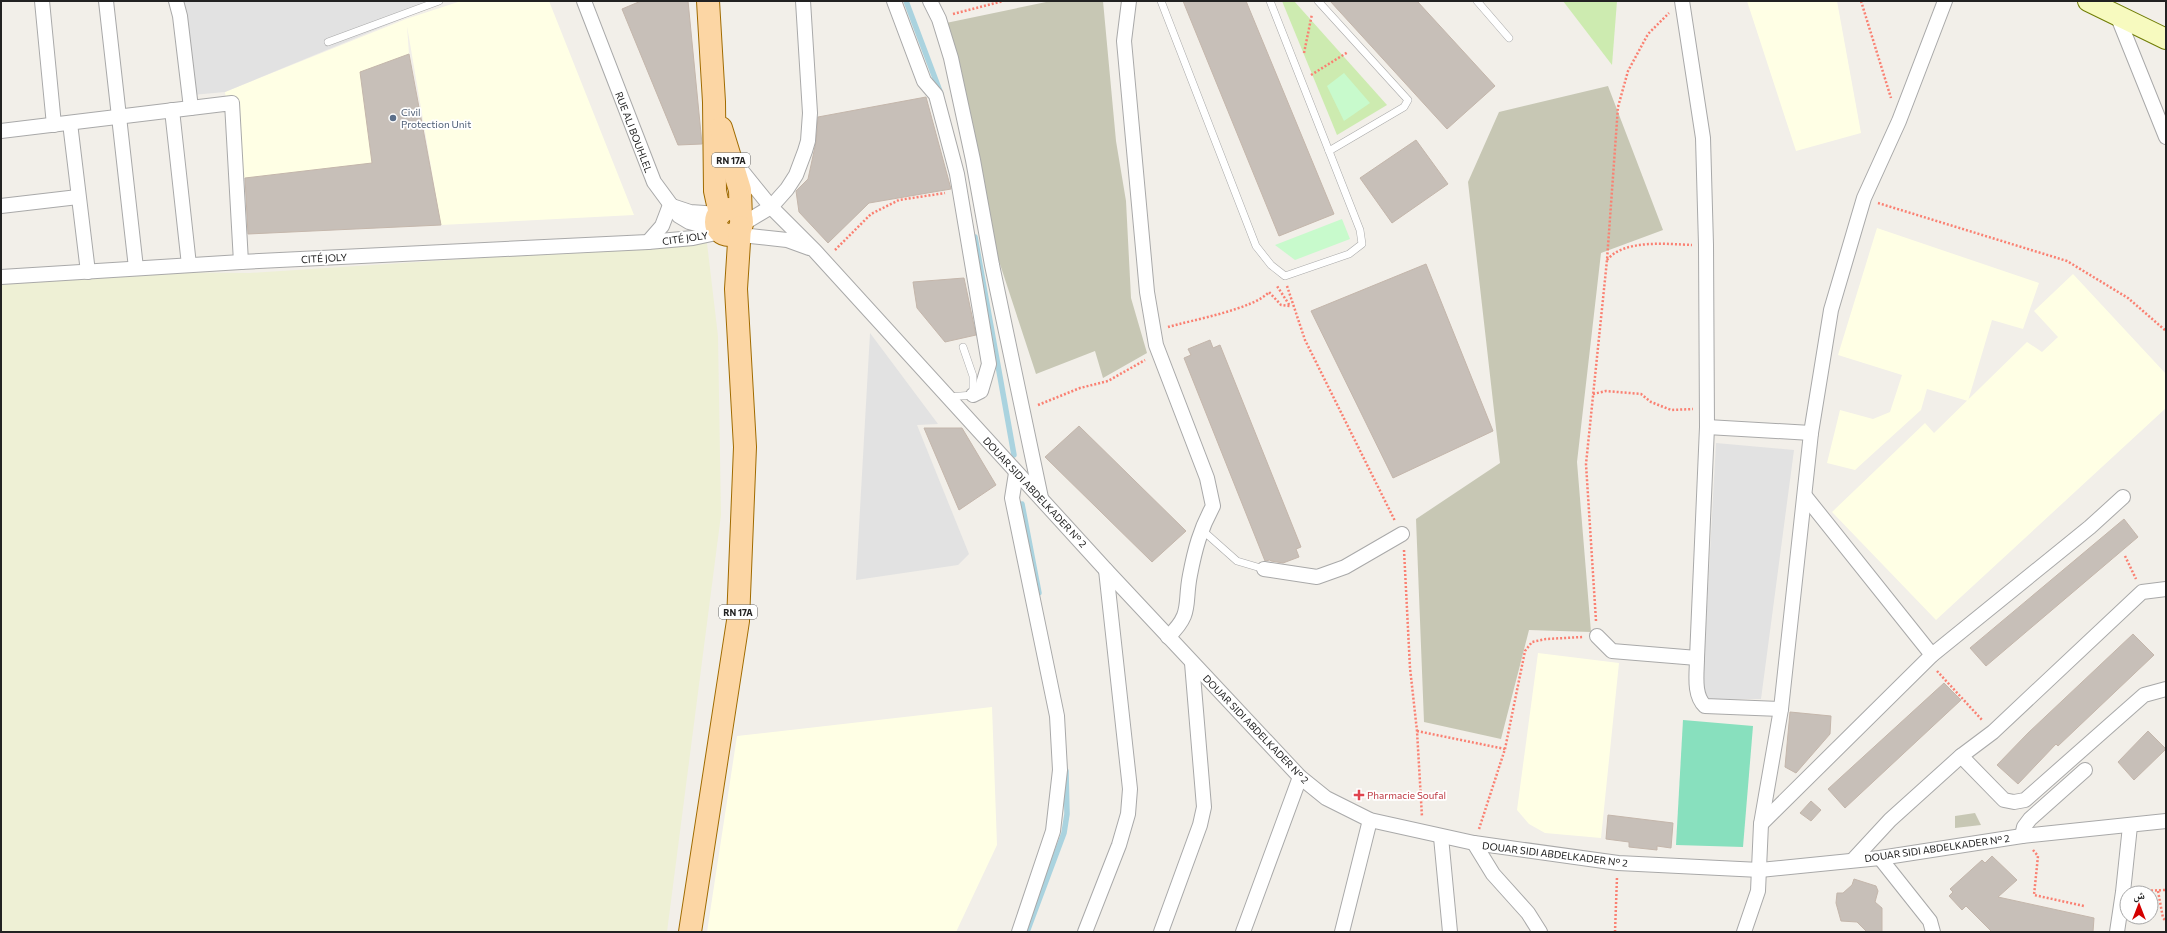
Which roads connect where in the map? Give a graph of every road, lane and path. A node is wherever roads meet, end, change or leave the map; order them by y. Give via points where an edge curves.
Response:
1 (42, 1) edge
2 (106, 1) edge
3 (176, 1) edge
4 (439, 1) edge
5 (584, 1) edge
6 (708, 1) edge
7 (802, 1) edge
8 (894, 1) edge
9 (930, 1) edge
10 (1003, 1) edge
11 (1129, 1) edge
12 (1161, 1) edge
13 (1270, 1) edge
14 (1318, 1) edge
15 (1477, 1) edge
16 (1682, 1) edge
17 (1861, 1) edge
18 (1945, 1) edge
19 (2088, 1) edge
20 (1670, 12) dead end
21 (1312, 14) dead end
22 (2117, 15) junction
23 (939, 19) junction
24 (1509, 38) dead end
25 (2166, 39) edge
26 (328, 42) dead end
27 (1348, 52) dead end
28 (1302, 59) dead end
29 (1309, 76) dead end
30 (714, 102) junction
31 (191, 108) junction
32 (172, 110) junction
33 (119, 117) junction
34 (1899, 121) junction
35 (70, 123) junction
36 (54, 125) junction
37 (1, 131) edge
38 (2166, 137) edge
39 (1329, 151) junction
40 (730, 156) junction
41 (960, 190) junction
42 (78, 197) junction
43 (1864, 198) junction
44 (1, 206) edge
45 (670, 206) junction
46 (771, 207) junction
47 (731, 224) junction
48 (648, 242) junction
49 (1706, 245) junction
50 (834, 250) dead end
51 (815, 251) junction
52 (1607, 260) junction
53 (241, 262) junction
54 (189, 265) junction
55 (136, 268) junction
56 (88, 272) junction
57 (1, 277) edge
58 (1275, 284) dead end
59 (2166, 331) edge
60 (1156, 344) junction
61 (963, 347) dead end
62 (1593, 394) junction
63 (973, 395) junction
64 (947, 397) junction
65 (1707, 408) junction
66 (1027, 427) junction
67 (1707, 427) junction
68 (1811, 433) junction
69 (1016, 472) junction
70 (1805, 496) junction
71 (2123, 497) dead end
72 (1042, 498) junction
73 (1201, 529) junction
74 (1402, 534) dead end
75 (2125, 556) dead end
76 (1264, 569) joint
77 (1106, 570) junction
78 (2166, 589) edge
79 (2142, 592) junction
80 (1597, 636) junction
81 (1168, 637) junction
82 (1697, 658) junction
83 (1930, 658) junction
84 (1192, 663) junction
85 (2166, 689) edge
86 (1781, 709) junction
87 (1417, 731) dead end
88 (1993, 732) junction
89 (1505, 749) junction
90 (1961, 756) junction
91 (2085, 770) dead end
92 (1300, 777) junction
93 (1370, 820) junction
94 (2166, 821) edge
95 (1761, 824) junction
96 (2130, 826) junction
97 (2022, 836) junction
98 (1441, 837) junction
99 (1474, 843) junction
100 (2038, 856) dead end
101 (1880, 858) junction
102 (1853, 860) junction
103 (1618, 863) junction
104 (1760, 870) junction
105 (2124, 885) edge
106 (2159, 896) edge
107 (2084, 906) dead end
108 (2119, 919) edge
109 (2166, 922) edge
110 (690, 932) edge
111 (1019, 932) edge
112 (1085, 932) edge
113 (1161, 932) edge
114 (1243, 932) edge
115 (1342, 932) edge
116 (1450, 932) edge
117 (1540, 932) edge
118 (1615, 932) edge
119 (1744, 932) edge
120 (1933, 932) edge
121 (2117, 932) edge

1 - 36 street
2 - 33 street
3 - 31 street
4 - 26 lane
5 - 45 street, RUE ALI BOUHLEL via 647,168
6 - 30 main road, RN 17A
7 - 46 street via 810,113 808,141 796,175
8 - 41 street via 924,81 936,95
9 - 23 street
10 - 23 path
11 - 60 street via 1124,41 1147,292
12 - 39 lane via 1256,246 1271,265 1285,276 1349,254 1362,244 1360,230
13 - 39 lane
14 - 39 lane via 1408,100 1404,107
15 - 24 lane
16 - 49 street via 1703,138
17 - 34 path
18 - 34 street
19 - 22 street
20 - 52 path via 1648,34 1628,71 1618,107
21 - 28 path
22 - 25 street
22 - 38 street
23 - 66 street via 973,160 992,265
27 - 29 path
30 - 40 main road, RN 17A
30 - 47 main road, RN 17A via 715,191
31 - 32 street
31 - 53 street via 232,103
32 - 33 street
32 - 54 street
33 - 35 street
33 - 55 street
34 - 43 street
35 - 36 street
35 - 42 street
36 - 37 street
40 - 46 street, DOUAR SIDI ABDELKADER N° 2
40 - 47 main road, RN 17A via 740,190
41 - 50 path via 899,200 871,214
41 - 63 street via 989,364 981,391
42 - 44 street
42 - 56 street
43 - 59 path via 2067,261 2128,298
43 - 68 street via 1831,310
45 - 47 street, DOUAR SIDI ABDELKADER N° 2
45 - 48 street, CITÉ JOLY via 662,226
46 - 47 street
46 - 51 street, DOUAR SIDI ABDELKADER N° 2
47 - 48 street, CITÉ JOLY via 693,238
47 - 51 street, DOUAR SIDI ABDELKADER N° 2
47 - 110 main road, RN 17A via 745,447 738,622
48 - 53 street, CITÉ JOLY
49 - 52 path via 1640,244 1613,253
49 - 65 street
51 - 64 street, DOUAR SIDI ABDELKADER N° 2
52 - 62 path
53 - 54 street, CITÉ JOLY
54 - 55 street, CITÉ JOLY
55 - 56 street, CITÉ JOLY
56 - 57 street, CITÉ JOLY
58 - 60 path via 1290,306 1281,306 1269,292 1265,297 1247,306 1165,328
60 - 66 path via 1150,357 1108,381 1045,400 1032,408
60 - 73 street via 1210,492 1213,506
61 - 63 lane via 973,376
62 - 65 path via 1606,391 1641,394 1651,402 1671,410
62 - 80 path via 1586,464
63 - 64 lane
64 - 69 street, DOUAR SIDI ABDELKADER N° 2
65 - 67 street
66 - 72 street
67 - 68 street
67 - 82 street
68 - 70 street
69 - 72 street, DOUAR SIDI ABDELKADER N° 2
69 - 111 street via 1012,498 1057,716 1060,770 1053,830
70 - 83 street
70 - 86 street
71 - 83 street
72 - 77 street, DOUAR SIDI ABDELKADER N° 2
73 - 76 lane via 1237,561
73 - 81 street via 1189,577 1188,605 1181,624
74 - 76 street via 1345,567 1317,577
75 - 79 path
77 - 81 street, DOUAR SIDI ABDELKADER N° 2
77 - 112 street via 1130,788 1128,814 1119,845
78 - 79 street
79 - 88 street
80 - 82 street via 1612,651
80 - 89 path via 1532,642 1525,651
81 - 84 street, DOUAR SIDI ABDELKADER N° 2
82 - 86 street via 1698,696 1706,706
83 - 88 path
83 - 95 street
84 - 92 street, DOUAR SIDI ABDELKADER N° 2
84 - 113 street via 1204,808
85 - 90 street via 2144,695 2025,800 2004,800
86 - 95 street
87 - 89 path
88 - 90 street
89 - 99 path
90 - 102 street via 1890,820
91 - 97 street via 2030,819 2024,827
92 - 93 street, DOUAR SIDI ABDELKADER N° 2 via 1326,798
92 - 114 street
93 - 98 street, DOUAR SIDI ABDELKADER N° 2
93 - 115 street
94 - 96 street, DOUAR SIDI ABDELKADER N° 2
95 - 104 street
96 - 97 street, DOUAR SIDI ABDELKADER N° 2
96 - 105 street
97 - 101 street, DOUAR SIDI ABDELKADER N° 2
98 - 99 street, DOUAR SIDI ABDELKADER N° 2
98 - 116 street
99 - 103 street, DOUAR SIDI ABDELKADER N° 2
99 - 117 street via 1493,874 1528,913
100 - 107 path via 2034,895
101 - 102 street, DOUAR SIDI ABDELKADER N° 2
101 - 120 street via 1930,921
102 - 104 street, DOUAR SIDI ABDELKADER N° 2
103 - 104 street, DOUAR SIDI ABDELKADER N° 2
103 - 118 path
104 - 119 street via 1758,891
106 - 109 path
108 - 121 street

